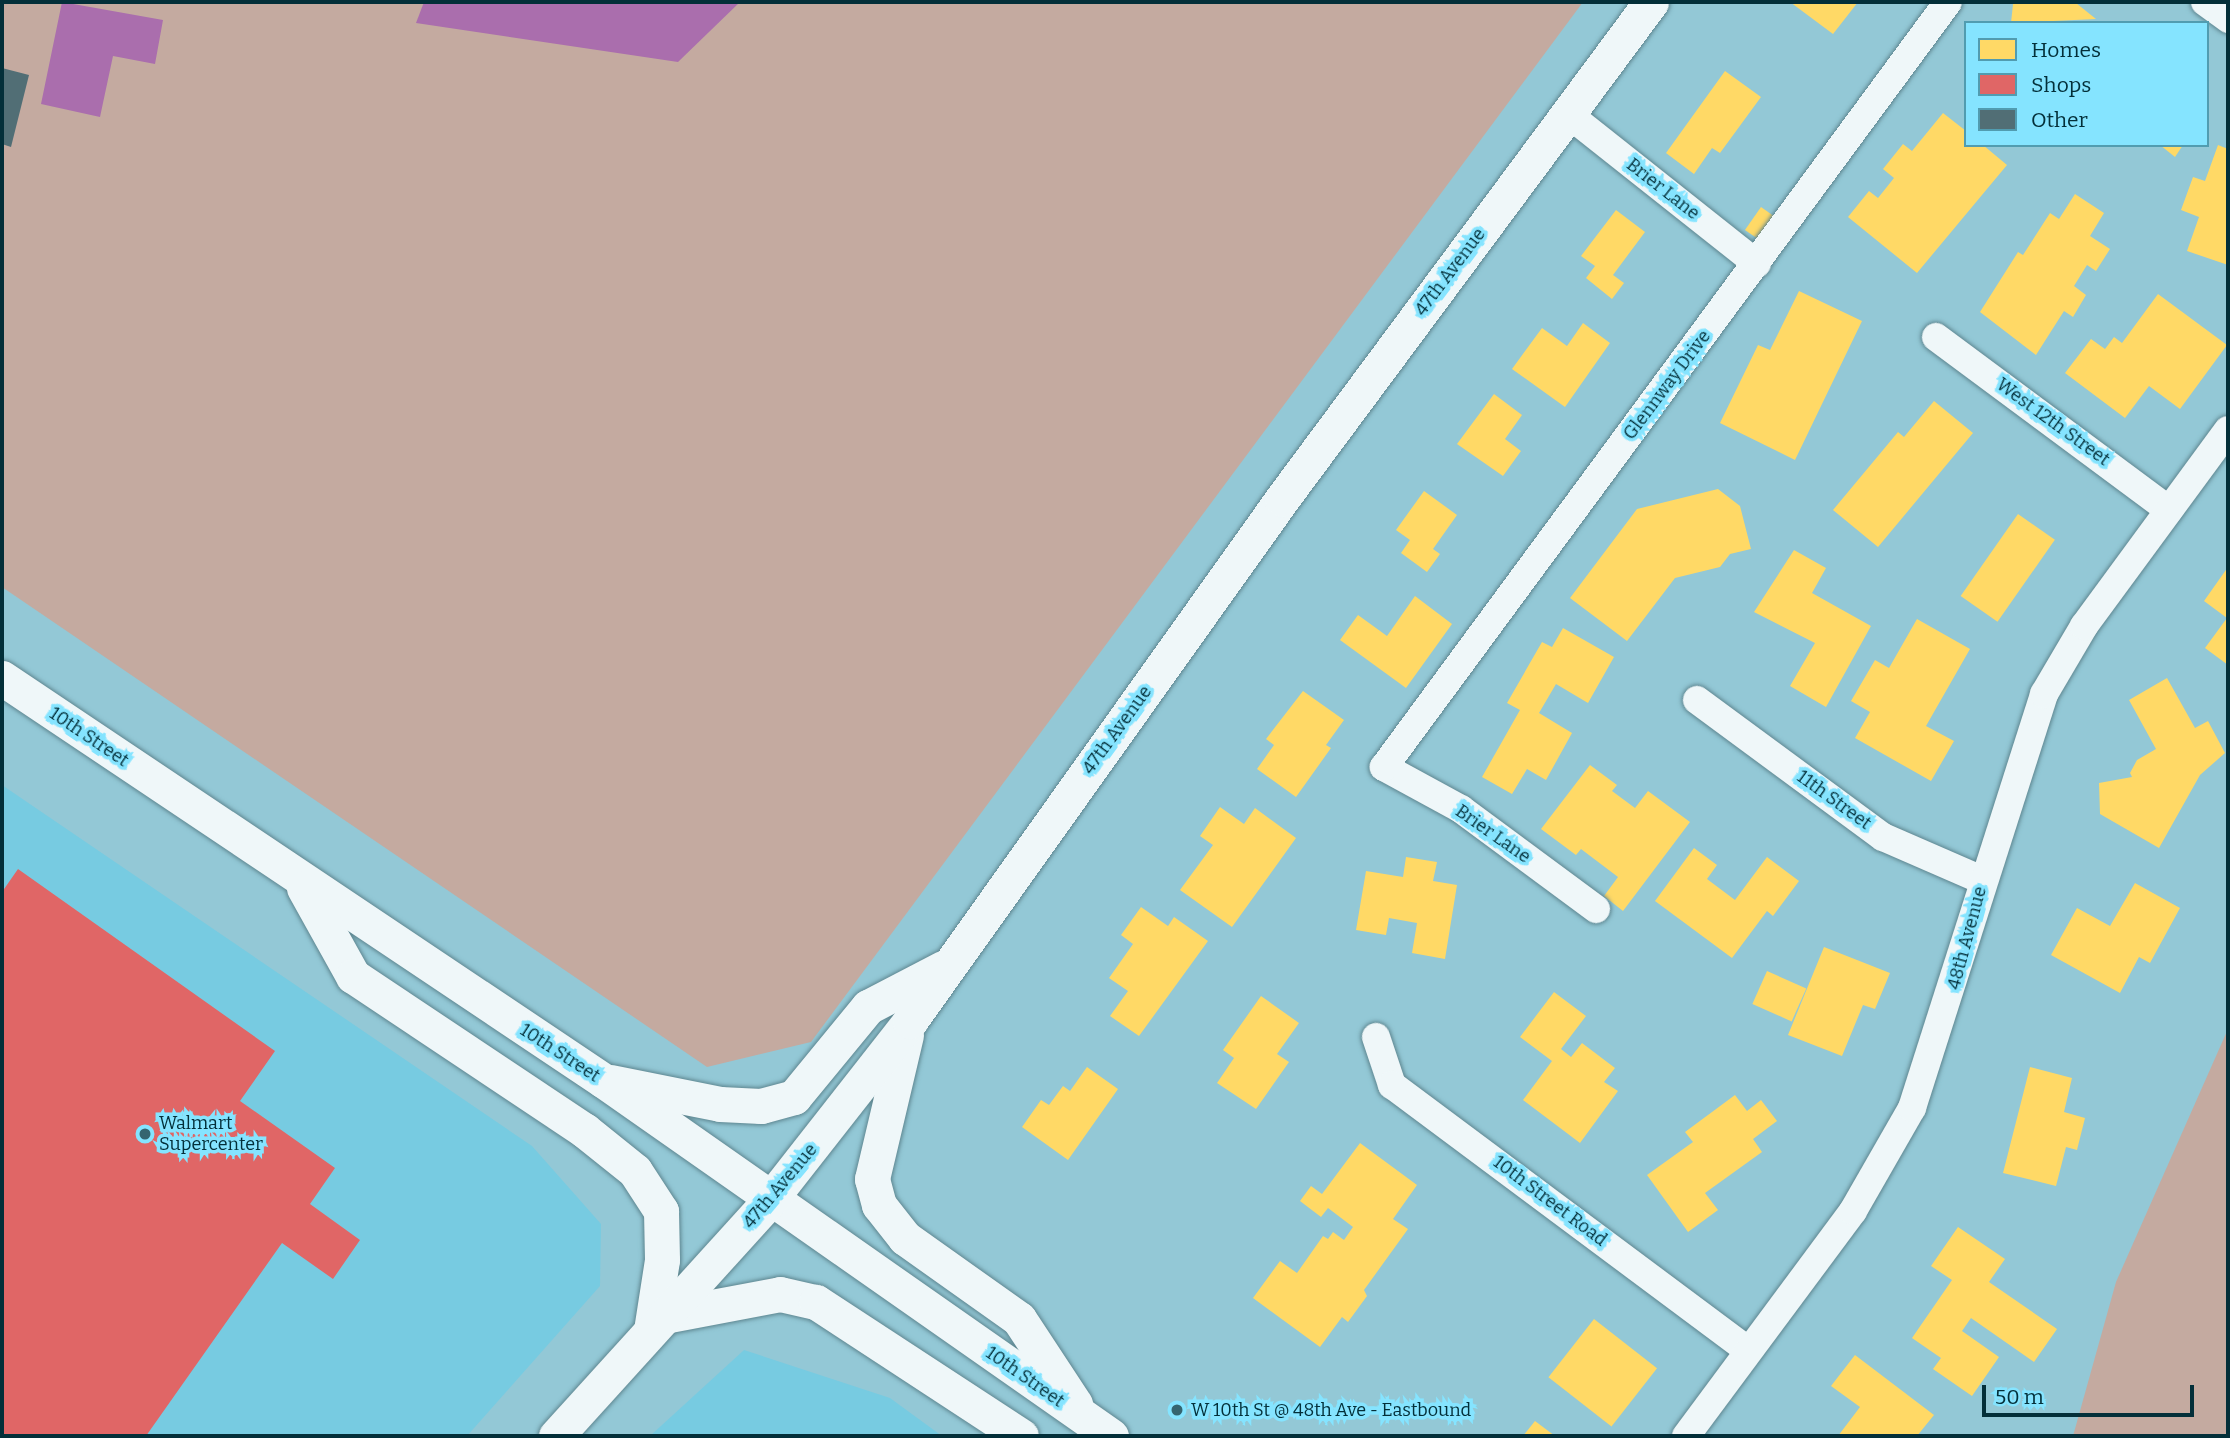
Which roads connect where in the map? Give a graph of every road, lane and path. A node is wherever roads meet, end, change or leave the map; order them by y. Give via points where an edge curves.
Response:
1 (1651, 2) edge
2 (1948, 2) edge
3 (2205, 2) edge
4 (2228, 19) edge
5 (1568, 114) junction
6 (1757, 264) junction
7 (1936, 337) dead end
8 (2228, 430) edge
9 (2168, 510) junction
10 (2, 678) edge
11 (1697, 700) dead end
12 (1384, 767) joint
13 (1982, 880) junction
14 (300, 881) junction
15 (1596, 909) dead end
16 (949, 965) junction
17 (910, 1021) junction
18 (1376, 1037) dead end
19 (604, 1081) junction
20 (769, 1201) junction
21 (657, 1323) junction
22 (1747, 1350) junction
23 (1098, 1427) edge
24 (556, 1436) edge
25 (1021, 1436) edge
26 (1686, 1436) edge

1 - 5 main road, 47th Avenue
2 - 6 street, Glennway Drive
3 - 4 street
5 - 6 street, Brier Lane
5 - 16 main road, 47th Avenue via 1282,499
6 - 12 street, Glennway Drive
7 - 9 street, West 12th Street
8 - 9 street, 48th Avenue
9 - 13 street, 48th Avenue via 2084,626 2045,694
10 - 14 main road, 10th Street
11 - 13 street, 11th Street via 1883,837
12 - 15 street, Brier Lane via 1461,810
13 - 22 street, 48th Avenue via 1950,1000 1912,1108 1853,1211
14 - 19 main road, 10th Street
14 - 21 main road via 353,976 584,1130 635,1171 661,1211
16 - 17 main road, 47th Avenue
16 - 19 main road via 868,1007 794,1097 761,1106 720,1104
17 - 20 main road, 47th Avenue
17 - 23 main road via 872,1179 879,1205 905,1238 1019,1319
18 - 22 street, 10th Street Road via 1392,1086
19 - 20 main road, 10th Street
20 - 21 main road, 47th Avenue
20 - 23 main road, 10th Street
21 - 24 main road, 47th Avenue
21 - 25 main road via 780,1294 816,1301
22 - 26 street, 48th Avenue

